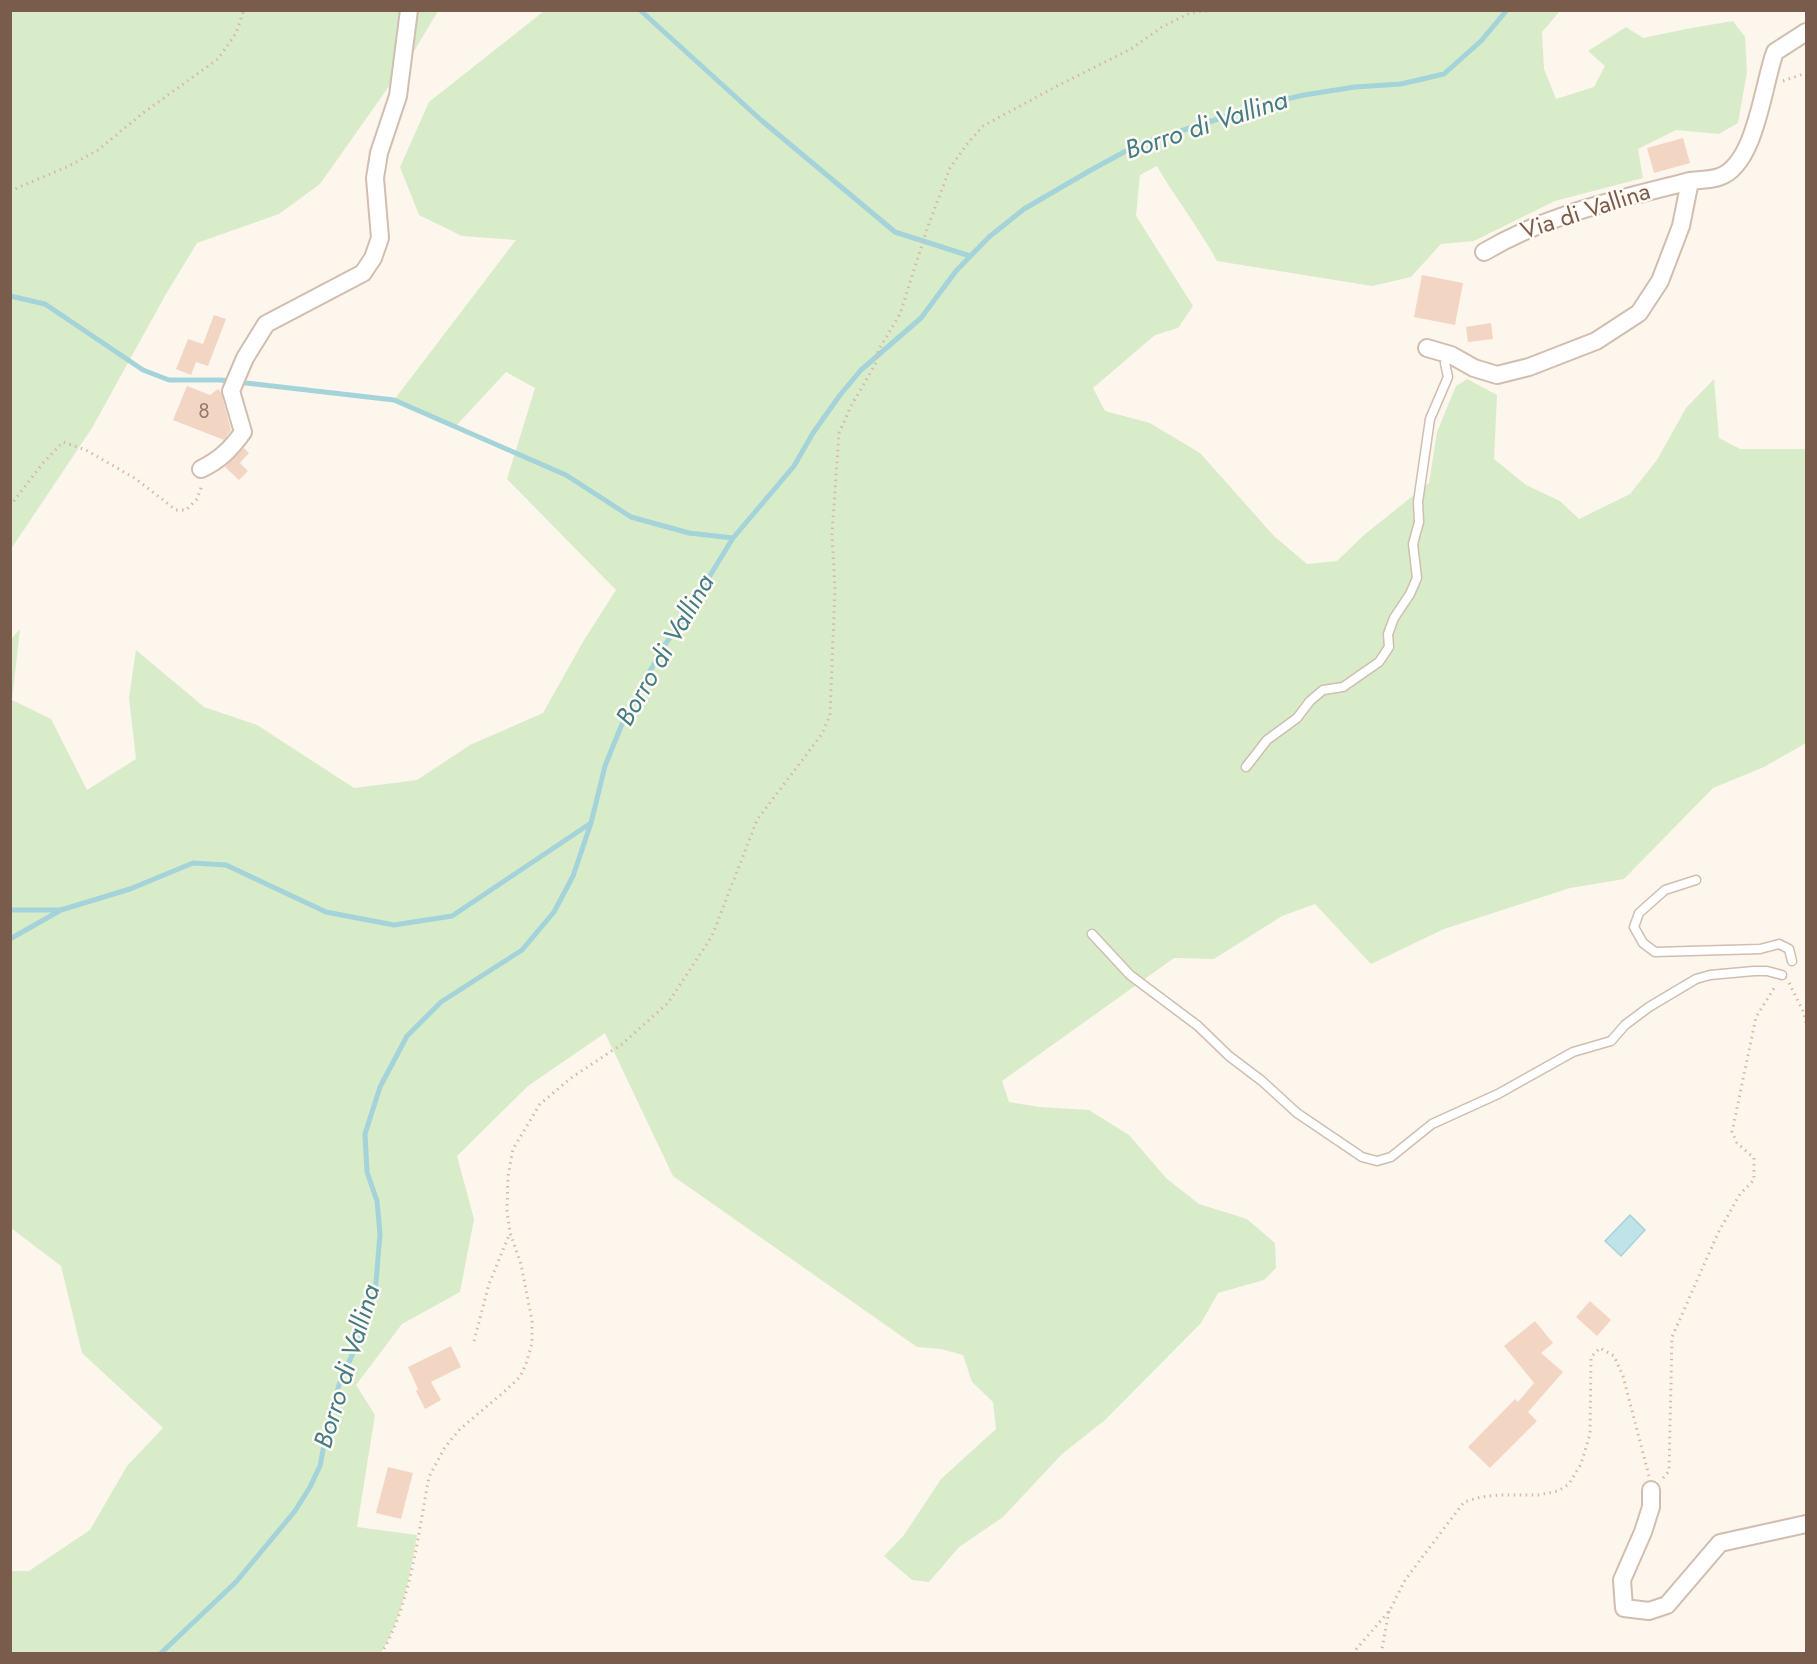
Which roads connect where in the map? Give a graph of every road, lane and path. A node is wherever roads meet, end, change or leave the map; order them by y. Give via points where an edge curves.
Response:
1 (244, 10) edge
2 (409, 10) edge
3 (1212, 10) edge
4 (1252, 10) edge
5 (1310, 10) edge
6 (1806, 32) edge
7 (1690, 181) junction
8 (10, 191) edge
9 (1484, 252) dead end
10 (1427, 348) dead end
11 (1451, 355) junction
12 (201, 469) joint
13 (10, 506) edge
14 (1246, 767) dead end
15 (1696, 880) dead end
16 (1092, 934) dead end
17 (1792, 961) dead end
18 (1782, 975) junction
19 (1806, 1023) edge
20 (510, 1233) junction
21 (474, 1341) dead end
22 (1651, 1490) junction
23 (1806, 1524) edge
24 (1390, 1610) junction
25 (381, 1653) edge
26 (1352, 1653) edge
27 (1381, 1653) edge

1 - 8 path via 236,33 218,59 98,150
2 - 12 street via 399,96 379,153 375,178 380,238 373,258 363,273 266,324 231,391 243,432 216,462
3 - 20 path via 1190,13 1162,27 1131,49 983,126 950,168 900,314 839,433 832,534 835,590 830,715 822,734 757,820 712,936 668,1004 622,1044 555,1091 540,1104 528,1123 513,1149 508,1176
4 - 5 path
6 - 7 street, Via di Vallina via 1775,52 1751,141 1730,171 1719,177
7 - 9 street, Via di Vallina via 1573,211 1513,235
7 - 11 street, Via di Vallina via 1681,226 1660,281 1639,313 1596,341 1497,375
10 - 11 street, Via di Vallina
11 - 14 lane via 1445,363 1448,377 1430,419 1413,544 1417,578 1394,618 1388,634 1389,647 1379,662 1343,687 1323,690 1297,718 1267,740
12 - 13 path via 202,485 197,499 186,510 176,510 136,479 87,450 63,442
15 - 17 lane via 1665,890 1639,913 1634,927 1642,943 1655,952 1760,949 1779,944 1789,949
16 - 18 lane via 1130,975 1198,1026 1297,1113 1362,1157 1377,1161 1391,1157 1432,1124 1498,1094 1573,1052 1611,1041 1649,1007 1696,980 1767,970
18 - 19 path via 1791,986
18 - 22 path via 1756,1017 1732,1132 1737,1143 1754,1158 1754,1180 1740,1194 1718,1233 1672,1337 1670,1471
20 - 21 path via 489,1284
20 - 25 path via 521,1264 532,1321 532,1343 526,1364 505,1392 460,1429 435,1464 401,1609
22 - 23 street via 1651,1507 1622,1580 1624,1608 1649,1611 1667,1605 1720,1543
22 - 24 path via 1623,1376 1614,1356 1600,1348 1591,1357 1590,1434 1581,1464 1569,1484 1538,1496 1499,1495 1464,1502 1405,1580
24 - 26 path
24 - 27 path

